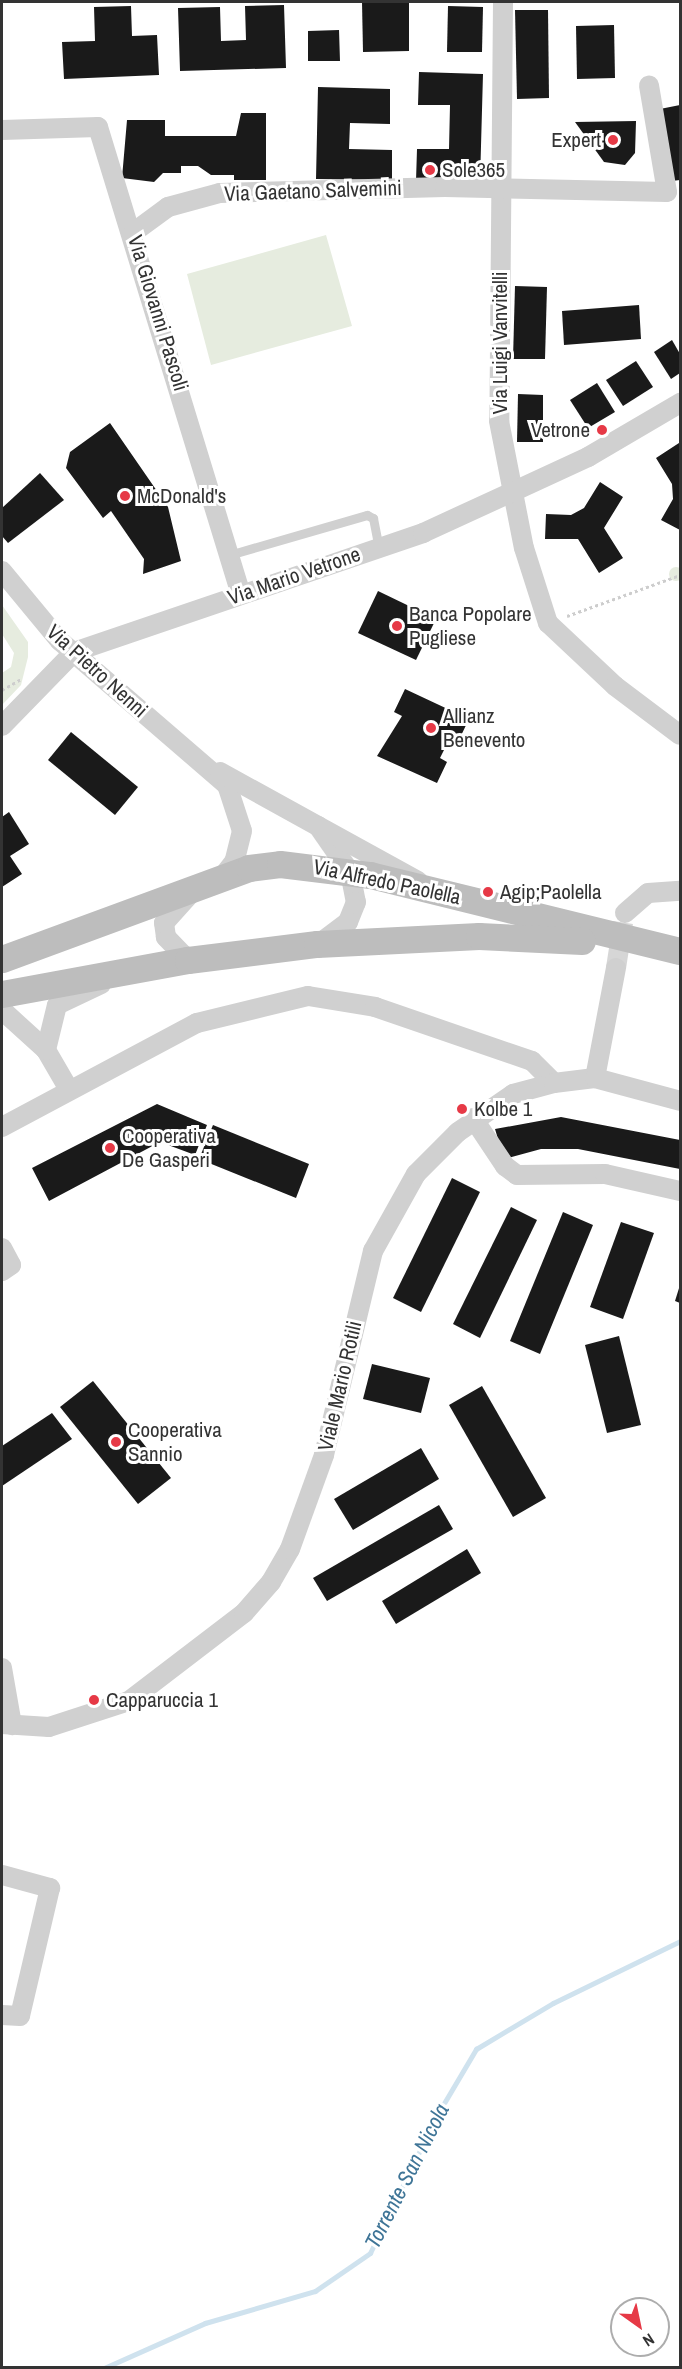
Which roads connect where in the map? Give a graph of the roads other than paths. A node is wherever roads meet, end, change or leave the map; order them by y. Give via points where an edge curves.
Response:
1 (503, 2) edge
2 (649, 86) dead end
3 (2, 130) edge
4 (503, 190) junction
5 (134, 232) junction
6 (681, 403) edge
7 (512, 495) junction
8 (379, 548) junction
9 (229, 555) junction
10 (2, 571) edge
11 (241, 594) junction
12 (74, 652) junction
13 (2, 726) edge
14 (681, 735) edge
15 (202, 762) junction
16 (318, 826) junction
17 (350, 872) junction
18 (207, 884) junction
19 (681, 891) edge
20 (439, 893) junction
21 (625, 913) tunnel mouth
22 (640, 943) junction
23 (316, 944) junction
24 (681, 951) edge
25 (2, 959) edge
26 (188, 960) junction
27 (139, 968) junction
28 (616, 968) tunnel mouth
29 (2, 994) edge
30 (2, 1010) edge
31 (46, 1050) junction
32 (596, 1078) junction
33 (554, 1083) junction
34 (68, 1088) junction
35 (681, 1101) edge
36 (473, 1118) junction
37 (2, 1127) edge
38 (681, 1191) edge
39 (2, 1248) edge
40 (2, 1271) edge
41 (2, 1668) edge
42 (7, 1724) edge
43 (2, 1875) edge
44 (2, 2014) edge

1 - 4 street, Via Luigi Vanvitelli
2 - 4 street via 667,192
3 - 5 street, Via Giovanni Pascoli via 98,127
4 - 5 street, Via Gaetano Salvemini via 220,193 168,207
4 - 7 street, Via Luigi Vanvitelli via 499,421
5 - 9 street, Via Giovanni Pascoli
6 - 7 street, Via Mario Vetrone
7 - 8 street, Via Mario Vetrone
7 - 14 street, Via Luigi Vanvitelli via 548,623 615,686
8 - 9 lane via 373,518 367,515
8 - 11 street, Via Mario Vetrone
9 - 11 street, Via Giovanni Pascoli
10 - 12 street, Via Pietro Nenni
11 - 12 street, Via Mario Vetrone
12 - 13 street
12 - 15 street, Via Pietro Nenni
15 - 16 street, Via Pietro Nenni
15 - 18 street, Via Pietro Nenni via 227,785 242,831 234,862
16 - 17 street, Via Pietro Nenni
16 - 20 street
17 - 18 main road, Via Alfredo Paolella via 280,864
17 - 20 main road, Via Alfredo Paolella
17 - 23 street via 356,902 348,922
18 - 25 main road, Via Alfredo Paolella
18 - 26 street, Via Pietro Nenni via 164,923 166,937
19 - 21 street via 648,893
20 - 22 main road, Via Alfredo Paolella
22 - 23 main road, Via Alfredo Paolella via 479,936
22 - 24 main road, Via Alfredo Paolella
23 - 26 main road, Via Alfredo Paolella
26 - 27 main road, Via Alfredo Paolella
27 - 29 main road, Via Alfredo Paolella
27 - 31 street via 57,1005
28 - 32 street
30 - 31 street
31 - 34 street
32 - 33 street, Viale Mario Rotili
32 - 35 street, Viale Mario Rotili
33 - 34 street via 532,1061 375,1007 308,996 197,1023
33 - 36 street, Viale Mario Rotili via 513,1094
34 - 37 street
36 - 38 street via 505,1166 518,1175 605,1174
36 - 42 street, Viale Mario Rotili via 416,1174 373,1251 324,1455 290,1549 271,1582 244,1614 129,1701 49,1727
39 - 40 street via 11,1265
41 - 42 street
43 - 44 street via 50,1888 20,2016

